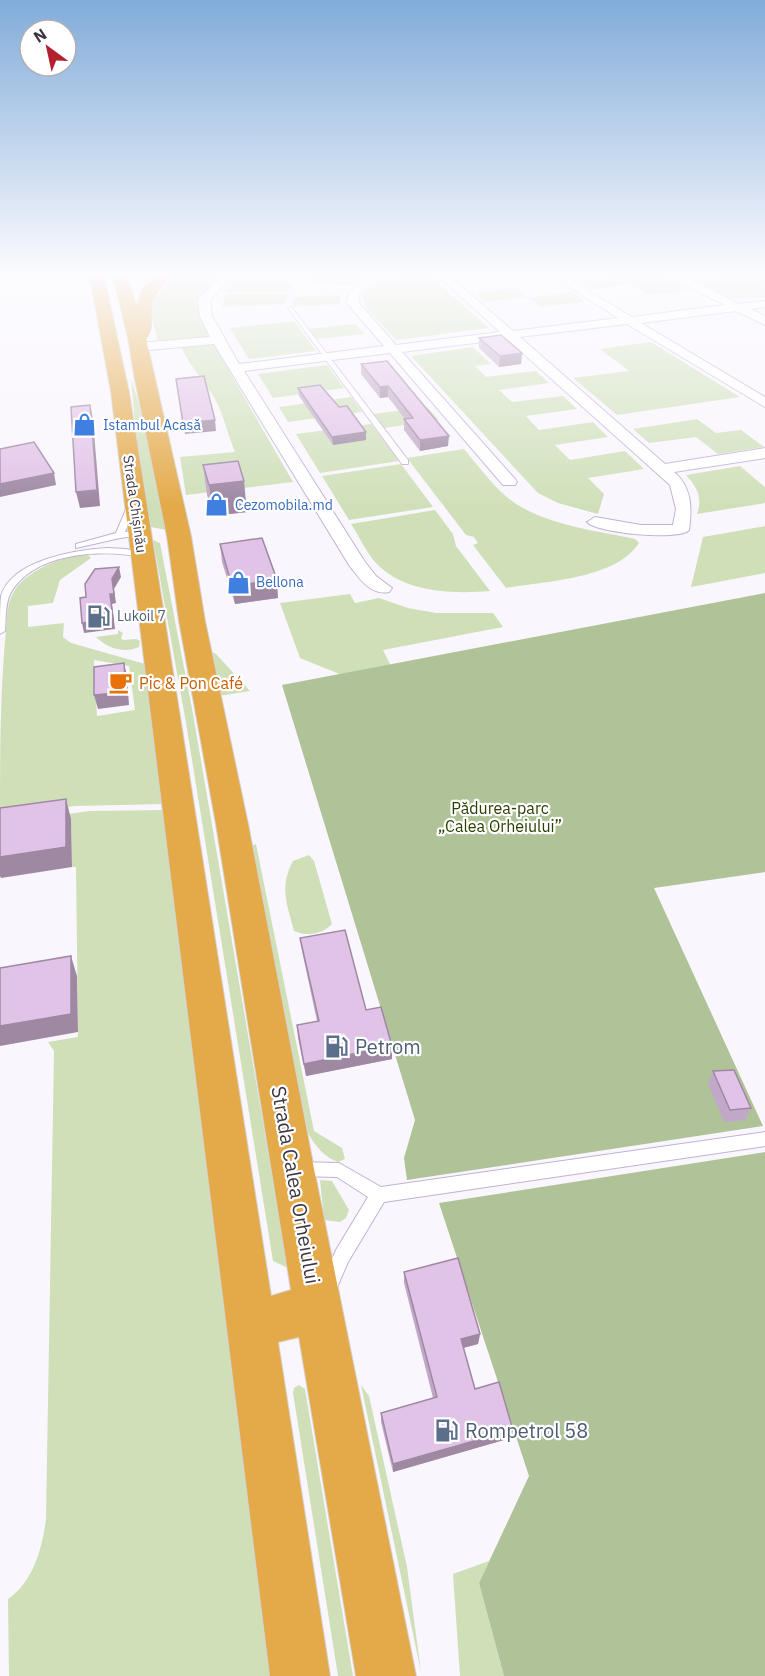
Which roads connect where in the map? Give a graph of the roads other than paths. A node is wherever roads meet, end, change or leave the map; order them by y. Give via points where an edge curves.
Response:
1 (112, 350) edge
2 (140, 350) edge
3 (225, 350) edge
4 (320, 350) edge
5 (384, 350) edge
6 (394, 350) edge
7 (526, 350) edge
8 (678, 350) edge
9 (326, 358) junction
10 (237, 368) junction
11 (765, 403) edge
12 (765, 453) edge
13 (405, 462) dead end
14 (662, 469) junction
15 (509, 482) dead end
16 (595, 522) dead end
17 (179, 536) junction
18 (134, 541) junction
19 (0, 588) edge
20 (383, 588) dead end
21 (0, 631) edge
22 (207, 694) joint
23 (765, 1139) edge
24 (292, 1169) junction
25 (379, 1195) junction
26 (318, 1307) junction
27 (252, 1325) junction
28 (300, 1676) edge
29 (386, 1676) edge

1 - 18 highway, Strada Chișinău via 134,498
2 - 17 highway, Strada Chișinău
3 - 10 street
4 - 9 lane
5 - 9 street
6 - 15 street
7 - 14 street
8 - 11 street
9 - 10 street
9 - 13 lane
10 - 20 street via 358,566
12 - 14 street
14 - 16 street via 678,483 682,493 681,530 641,530
17 - 18 highway
17 - 22 highway, Strada Chișinău
18 - 19 lane via 37,560 21,568
18 - 21 lane via 127,550 67,555 36,567 7,592
18 - 27 highway, Strada Chișinău via 164,702
22 - 24 highway, Strada Calea Orheiului
23 - 25 lane
24 - 25 lane via 339,1170
24 - 26 highway, Strada Calea Orheiului
25 - 26 lane via 342,1256
26 - 27 highway
26 - 29 highway, Strada Calea Orheiului
27 - 28 highway

